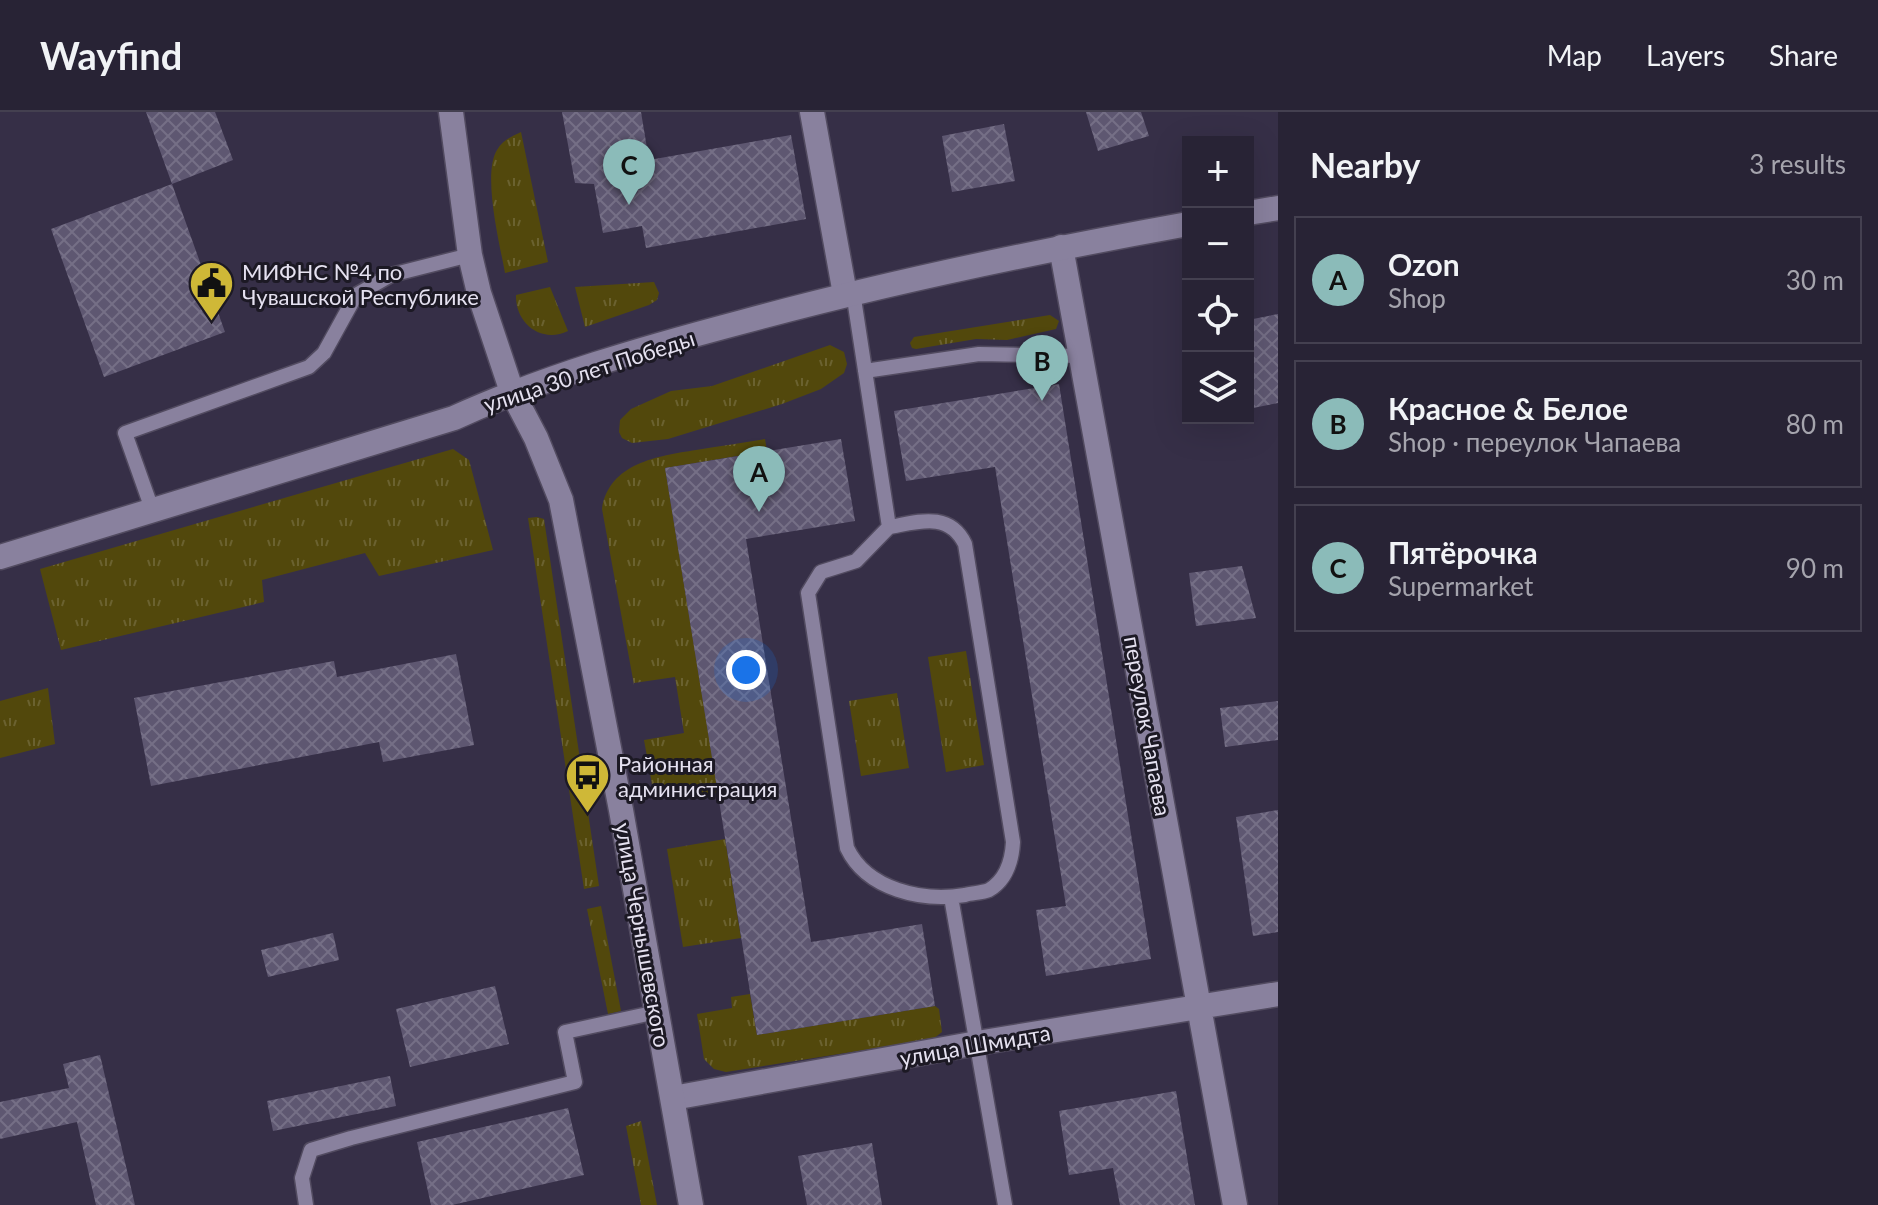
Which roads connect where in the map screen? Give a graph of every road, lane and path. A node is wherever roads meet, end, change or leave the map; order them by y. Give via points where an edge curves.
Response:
1 (451, 112) edge
2 (812, 112) edge
3 (1278, 208) edge
4 (1254, 212) edge
5 (1182, 225) edge
6 (1061, 247) junction
7 (470, 255) junction
8 (849, 293) junction
9 (1081, 356) junction
10 (865, 371) junction
11 (512, 392) junction
12 (152, 509) junction
13 (889, 527) junction
14 (0, 557) edge
15 (951, 897) junction
16 (1278, 994) edge
17 (1199, 1007) junction
18 (657, 1012) junction
19 (977, 1043) junction
20 (673, 1098) junction
21 (306, 1205) edge
22 (691, 1205) edge
23 (1005, 1205) edge
24 (1235, 1205) edge

1 - 7 street, улица Чернышевского
2 - 8 street
3 - 4 street
5 - 6 street, улица 30 лет Победы
6 - 8 street, улица 30 лет Победы
6 - 9 street, переулок Чапаева
7 - 11 street, улица Чернышевского
7 - 12 lane via 391,275 356,295 324,353 309,367 125,433
8 - 10 lane
8 - 11 street, улица 30 лет Победы via 663,343
9 - 10 lane via 979,354
9 - 17 street, переулок Чапаева
10 - 13 lane
11 - 12 street, улица 30 лет Победы via 454,418
11 - 18 street, улица Чернышевского via 561,500
12 - 14 street, улица 30 лет Победы
13 - 15 lane via 942,521 965,544 1013,842 1001,880 988,891
13 - 15 lane via 856,561 821,572 808,593 847,848 855,863 878,880 921,897
15 - 19 lane
16 - 17 street, улица Шмидта
17 - 19 street, улица Шмидта
17 - 24 street, переулок Чапаева
18 - 20 street, улица Чернышевского
18 - 21 lane via 565,1032 575,1082 311,1150 302,1178
19 - 20 street, улица Шмидта
19 - 23 lane
20 - 22 street, улица Чернышевского

